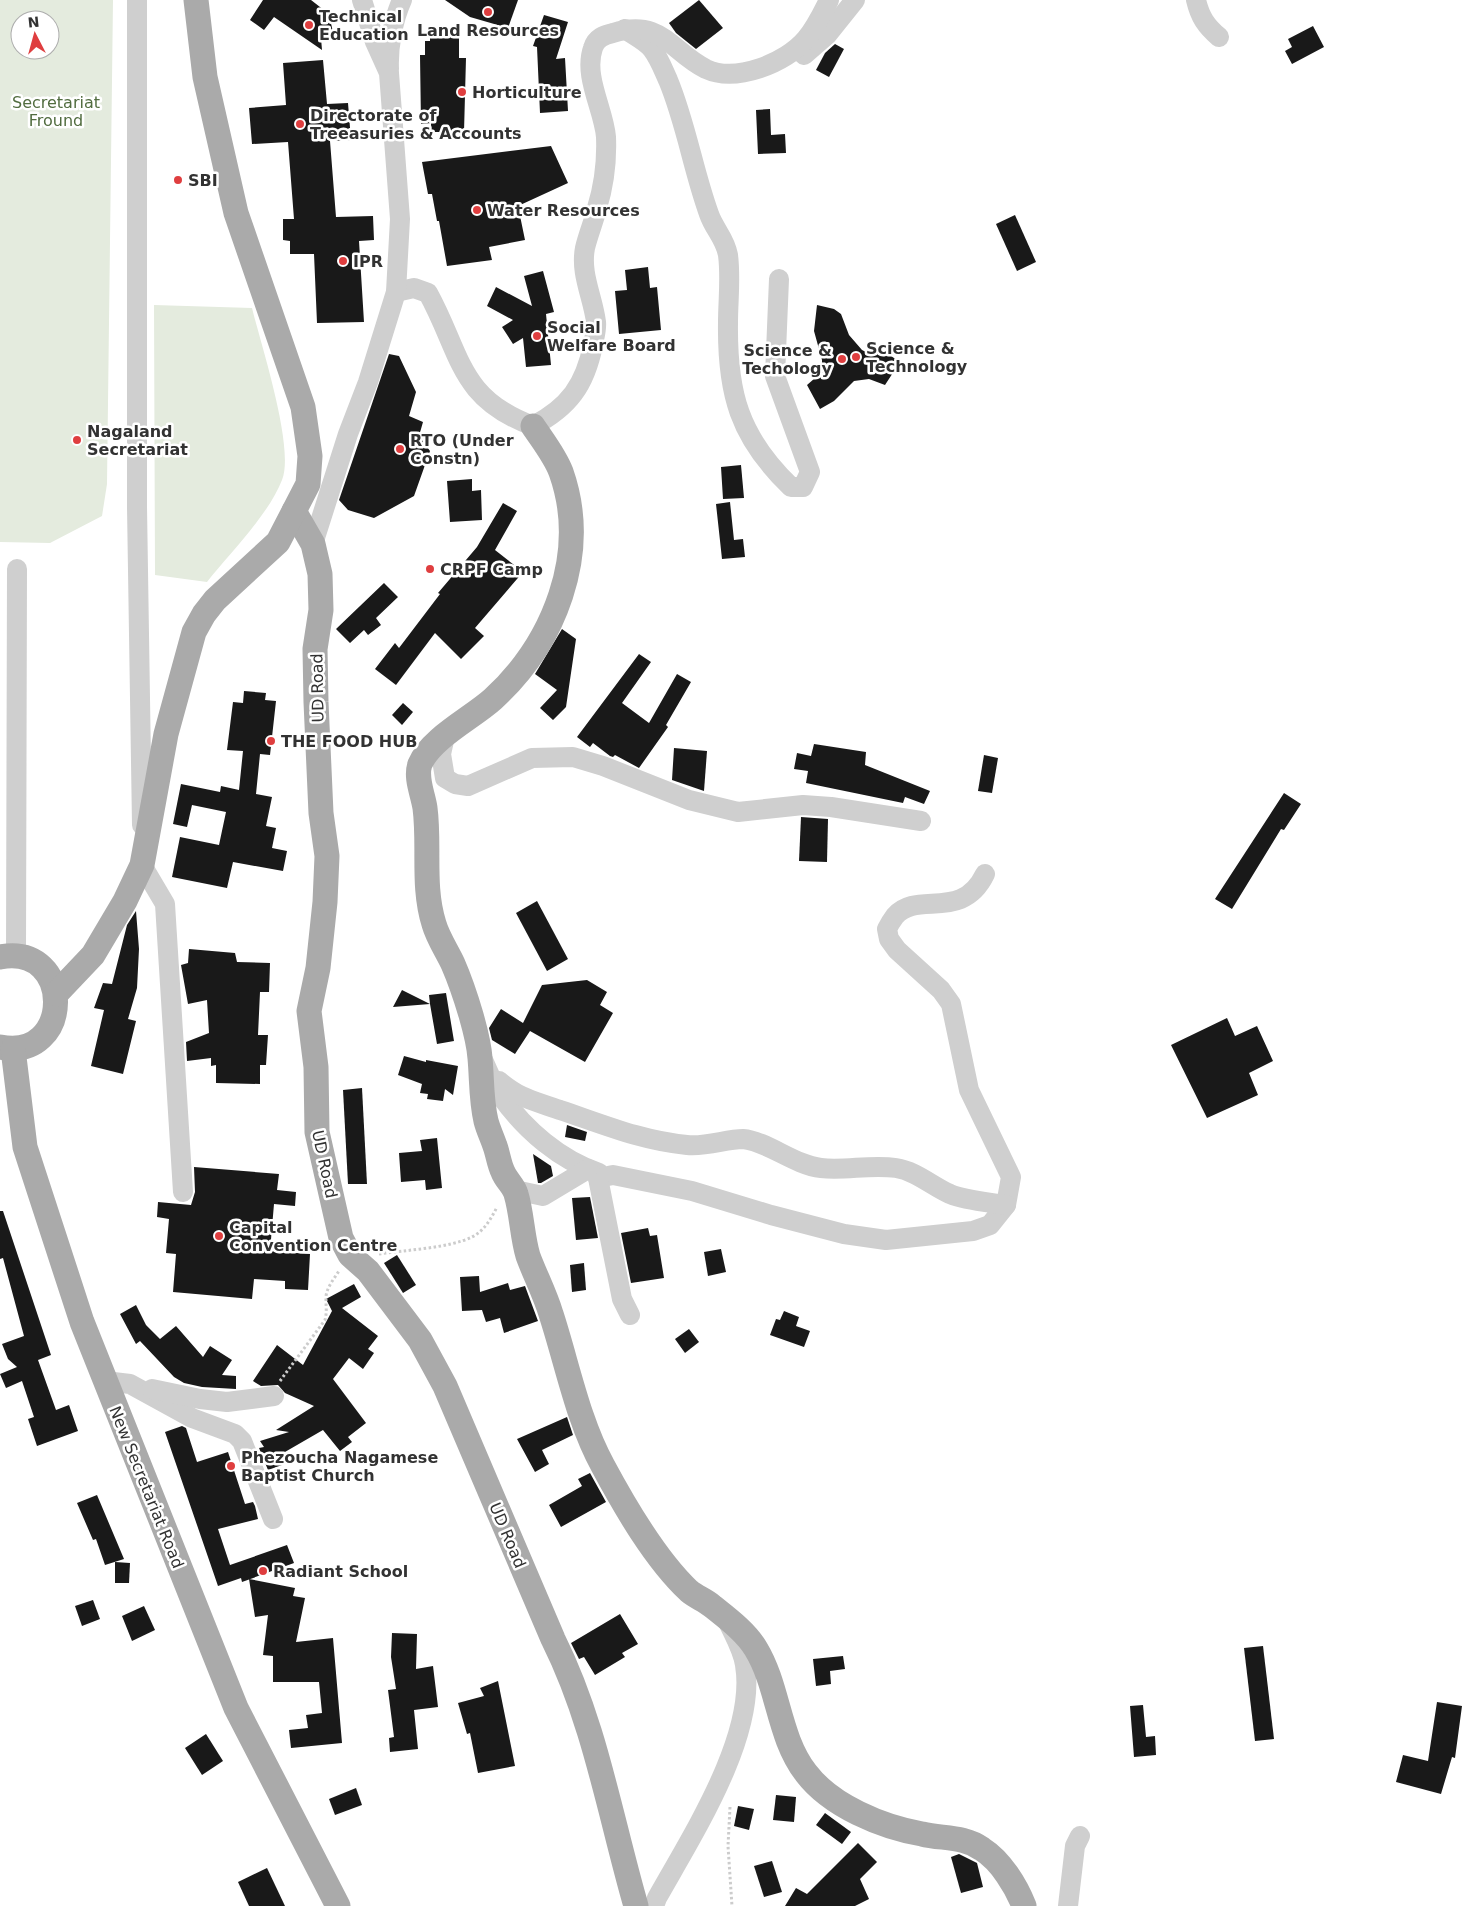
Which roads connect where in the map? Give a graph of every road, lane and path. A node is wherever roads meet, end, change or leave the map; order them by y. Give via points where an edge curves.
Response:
1 (137, 0) edge
2 (196, 0) edge
3 (362, 0) edge
4 (402, 0) edge
5 (829, 0) edge
6 (855, 0) edge
7 (1196, 0) edge
8 (624, 29) junction
9 (1219, 37) dead end
10 (389, 73) junction
11 (748, 73) junction
12 (779, 279) dead end
13 (396, 292) junction
14 (533, 426) junction
15 (294, 511) junction
16 (313, 544) junction
17 (17, 569) dead end
18 (9, 597) edge
19 (9, 628) edge
20 (445, 736) junction
21 (921, 821) dead end
22 (142, 865) junction
23 (985, 874) dead end
24 (8, 956) edge
25 (56, 994) junction
26 (7, 1048) edge
27 (479, 1052) junction
28 (490, 1074) junction
29 (593, 1174) junction
30 (509, 1181) junction
31 (182, 1192) dead end
32 (1006, 1205) junction
33 (350, 1255) junction
34 (630, 1315) dead end
35 (105, 1381) junction
36 (130, 1384) junction
37 (274, 1396) joint
38 (273, 1519) dead end
39 (728, 1621) junction
40 (730, 1804) dead end
41 (1080, 1836) dead end
42 (338, 1906) edge
43 (636, 1906) edge
44 (654, 1906) edge
45 (732, 1906) edge
46 (1024, 1906) edge
47 (1068, 1906) edge

1 - 22 street via 137,507
2 - 15 main road via 205,77 236,213 301,399 309,433 308,484
3 - 10 street
4 - 10 street via 388,58
5 - 11 street via 805,40 782,57
6 - 11 street via 827,35 795,62 778,69
7 - 9 street via 1207,27
8 - 11 street via 650,30 667,38 707,69 727,74
8 - 12 street via 651,48 658,59 675,97 709,217 724,240 730,274 727,362 737,411 753,440 781,477 791,487 803,486 810,472 775,376
8 - 14 street via 601,36 593,47 591,61 595,101 606,135 605,174 585,248 584,267 597,324 590,358 577,392 556,414
10 - 13 street via 400,219
13 - 14 street via 414,288 428,293 459,364 476,390 509,417
13 - 16 street
14 - 20 main road via 560,470 568,499 571,534 568,567 543,637 523,668 492,699
15 - 16 main road, UD Road
15 - 22 main road via 278,542 215,600 194,632 166,734
16 - 33 main road, UD Road via 320,574 322,610 316,649 316,702 320,812 327,856 318,968 309,1011 316,1067 317,1132 341,1238
17 - 18 street
18 - 19 street
19 - 24 street
20 - 21 street via 441,754 445,778 455,784 468,786 532,758 573,757 689,800 738,812 803,805
20 - 27 main road via 431,749 418,771 426,814 427,892 434,923 455,968 470,1013
22 - 25 main road via 93,955
22 - 31 street via 165,904
23 - 32 street via 980,884 964,898 935,905 910,906 896,915 887,929 897,950 941,990 951,1004 969,1090 1011,1177
24 - 25 main road via 39,966 50,978
25 - 26 main road via 55,1016 44,1035 30,1044
26 - 35 main road, New Secretariat Road via 25,1147 82,1322
27 - 28 street
27 - 30 main road via 486,1123
28 - 29 street via 500,1095 548,1146
28 - 32 street via 514,1094 530,1102 644,1138 687,1145 742,1139 821,1168 898,1168 953,1195
29 - 30 street via 543,1196
29 - 32 street via 692,1191 770,1216 844,1234 886,1240 973,1231 990,1225
29 - 34 street via 622,1299
30 - 33 path via 488,1223 472,1237 453,1243 367,1256
30 - 39 main road via 528,1254 549,1306 600,1462 638,1527 672,1570 690,1592
33 - 37 path via 329,1286 325,1320 280,1380
33 - 43 main road, UD Road via 368,1271 420,1340 462,1424 571,1675 595,1746
35 - 36 street
35 - 42 main road, New Secretariat Road via 236,1708
36 - 37 street via 227,1402
36 - 38 street via 192,1418 235,1434 242,1441
39 - 44 street via 745,1664 746,1695 739,1728 706,1812
39 - 46 main road via 744,1632 754,1645 790,1745 812,1782 842,1803 890,1825 919,1834 960,1839 984,1850 1008,1878
40 - 45 path via 728,1846
41 - 47 street via 1075,1846

